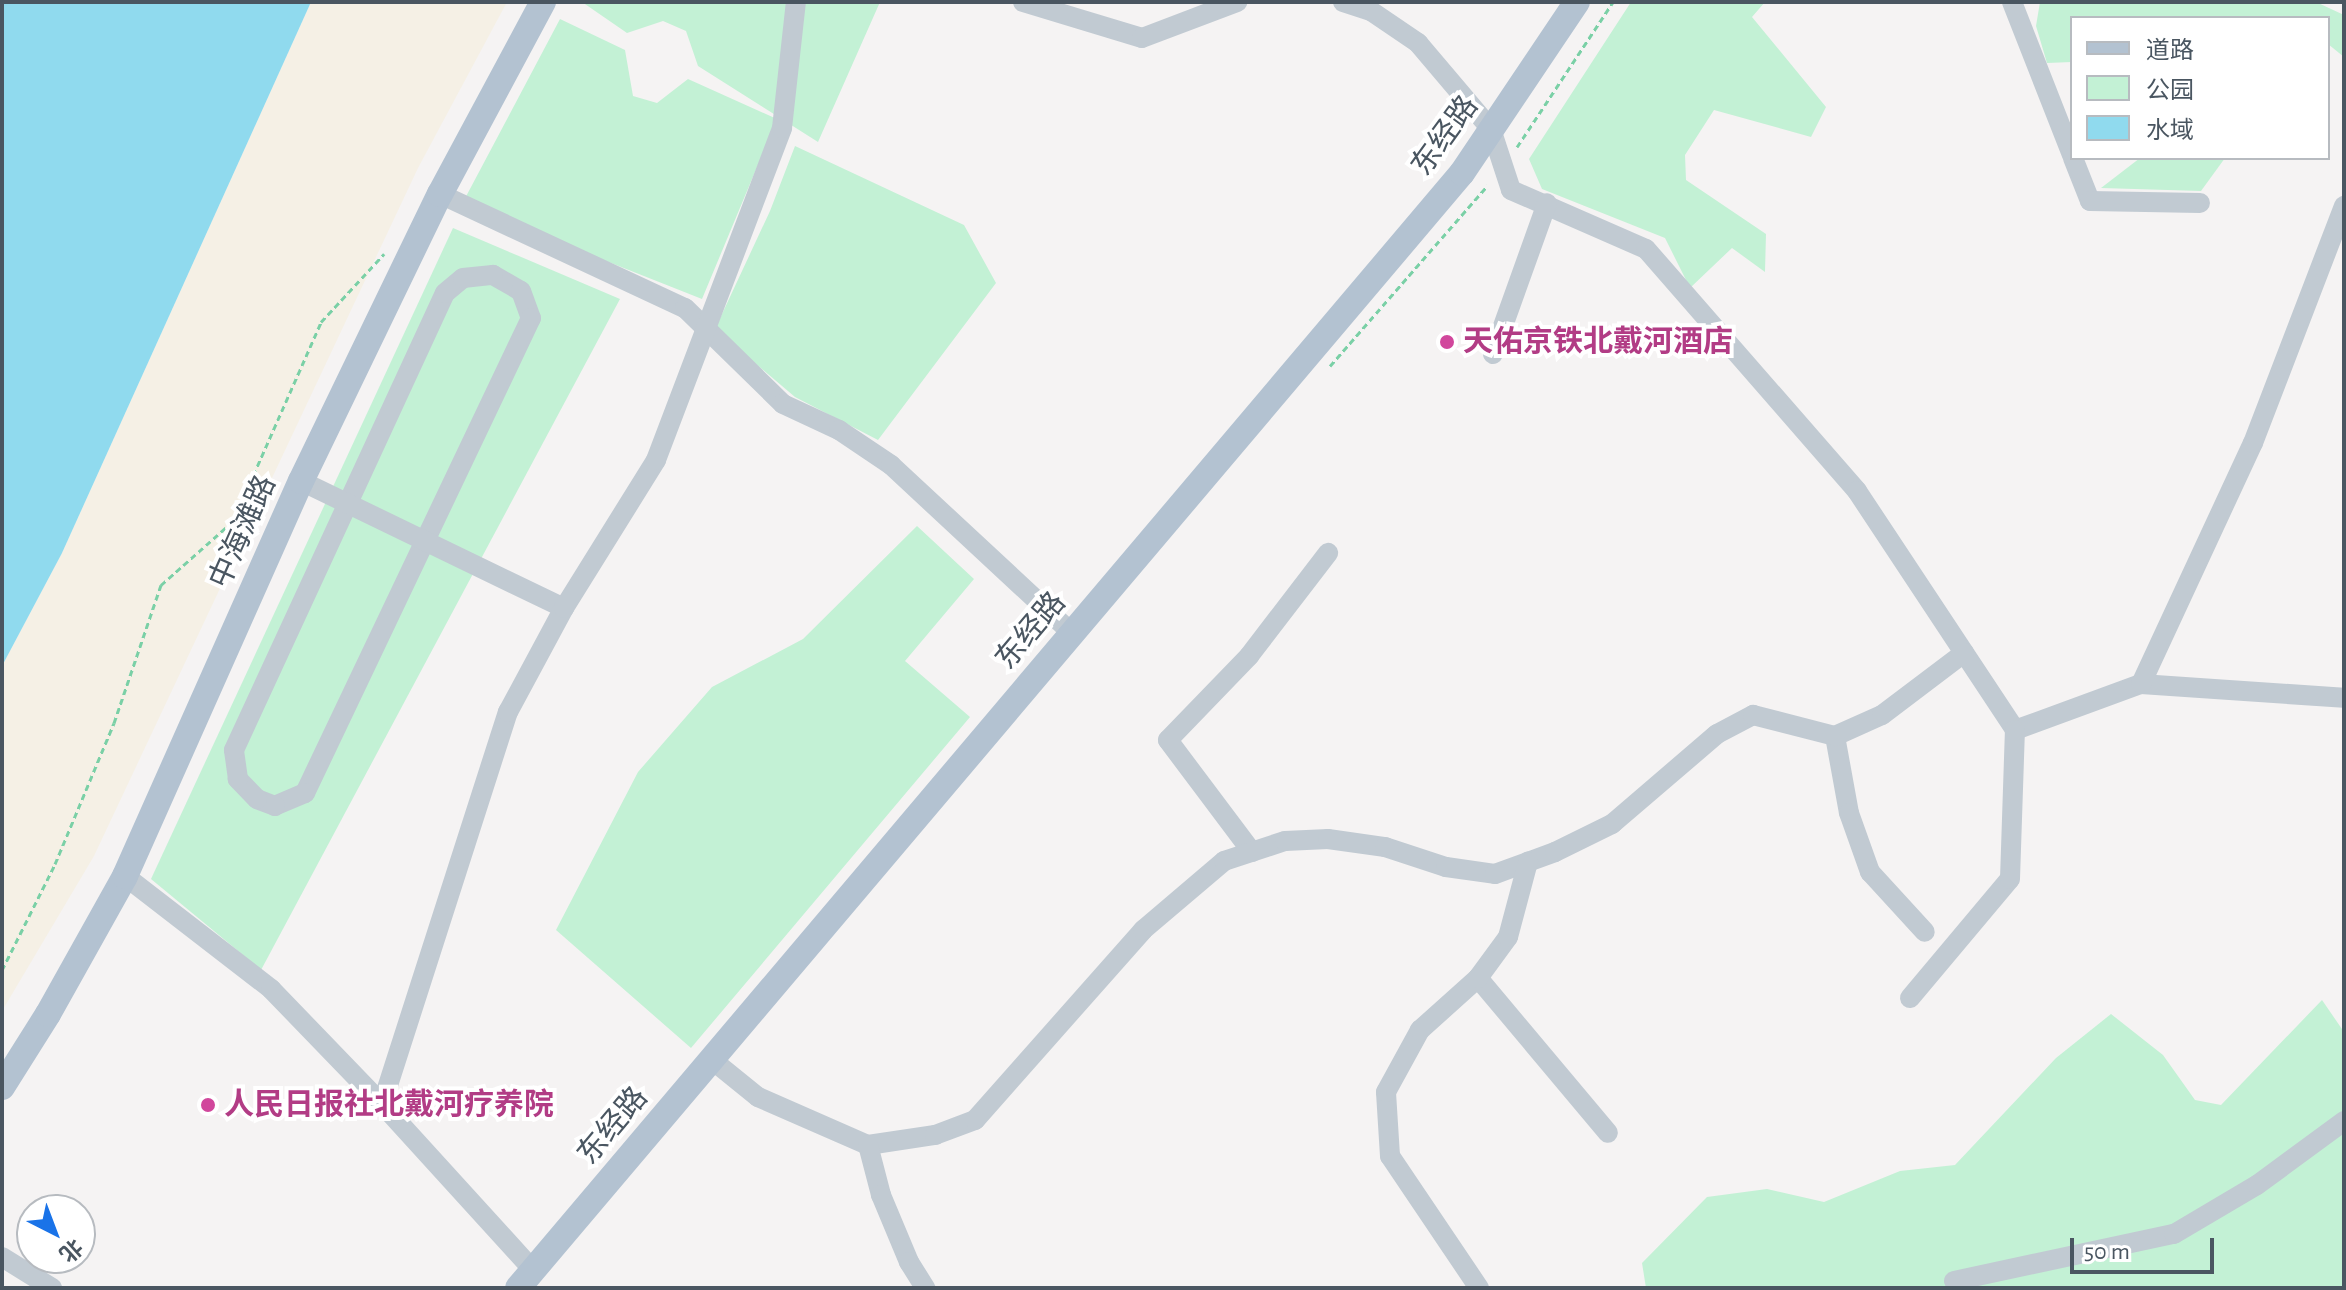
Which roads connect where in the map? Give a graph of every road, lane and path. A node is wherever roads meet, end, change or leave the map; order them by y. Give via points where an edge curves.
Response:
1 (543, 2) edge
2 (796, 2) edge
3 (1023, 2) edge
4 (1237, 2) edge
5 (1343, 2) edge
6 (1577, 2) edge
7 (2012, 2) edge
8 (1491, 129) junction
9 (2070, 148) edge
10 (2075, 160) edge
11 (440, 194) junction
12 (1547, 203) junction
13 (2200, 203) dead end
14 (2344, 206) edge
15 (389, 248) dead end
16 (706, 328) junction
17 (1493, 354) dead end
18 (301, 481) junction
19 (348, 507) junction
20 (425, 542) junction
21 (1328, 553) dead end
22 (564, 608) junction
23 (1072, 633) junction
24 (1964, 653) junction
25 (2141, 684) junction
26 (2344, 698) edge
27 (2015, 730) junction
28 (1835, 736) junction
29 (1252, 852) junction
30 (1528, 862) junction
31 (125, 876) junction
32 (1925, 932) dead end
33 (2, 970) edge
34 (1478, 978) junction
35 (1910, 998) dead end
36 (711, 1059) junction
37 (2, 1087) edge
38 (382, 1104) junction
39 (2344, 1121) edge
40 (1608, 1133) dead end
41 (868, 1145) junction
42 (2, 1257) edge
43 (525, 1279) edge
44 (1954, 1281) dead end
45 (52, 1288) edge
46 (925, 1288) edge
47 (1479, 1288) edge

1 - 11 main road, 中海滩路
2 - 16 street via 782,128
3 - 4 street via 1142,38
5 - 8 street via 1371,11 1418,43
6 - 8 main road, 东经路
7 - 9 street
8 - 12 street via 1511,190
8 - 23 main road, 东经路 via 1462,173
10 - 13 street via 2090,201
11 - 16 street via 685,308
11 - 18 main road, 中海滩路
12 - 17 street
12 - 24 street via 1646,249 1857,491
14 - 25 street via 2253,443
15 - 33 path via 321,322 233,521 161,585 114,723 55,864
16 - 22 street via 656,460
16 - 23 street via 783,404 839,430 891,465
18 - 19 street
18 - 31 main road, 中海滩路
19 - 20 street
19 - 20 street via 445,293 463,278 493,275 521,291 531,318
19 - 20 street via 234,750 238,779 257,799 275,806 305,793
20 - 22 street
21 - 29 street via 1249,656 1168,740
22 - 38 street via 508,712
23 - 36 main road, 东经路
24 - 27 street
24 - 28 street via 1882,715
25 - 26 street
25 - 27 street
27 - 35 street via 2010,879
28 - 30 street via 1753,715 1717,734 1612,824
28 - 32 street via 1849,813 1870,872
29 - 30 street via 1285,841 1328,839 1495,874
29 - 41 street via 1224,861 1143,930 975,1120 935,1135
30 - 34 street via 1508,937
31 - 37 main road, 中海滩路
31 - 38 street via 271,989
34 - 40 street
34 - 47 street via 1420,1030 1386,1092 1390,1156
36 - 41 street via 758,1097
36 - 43 main road, 东经路
38 - 43 street
39 - 44 street via 2257,1185 2174,1234
41 - 46 street via 881,1195
42 - 45 street

